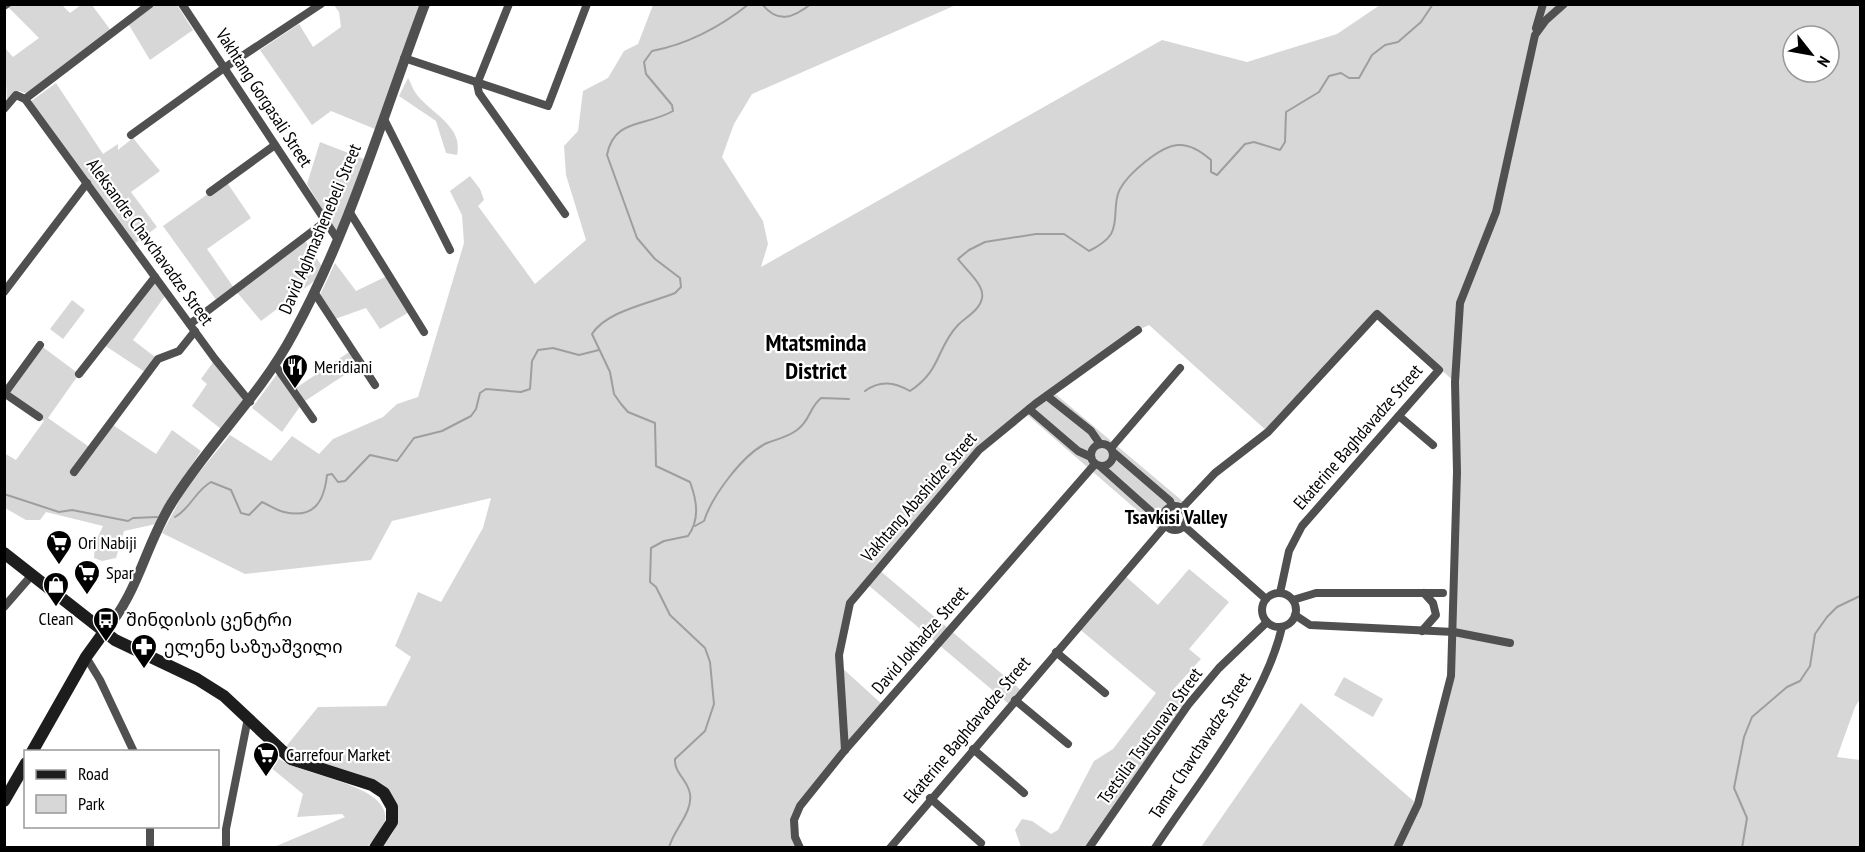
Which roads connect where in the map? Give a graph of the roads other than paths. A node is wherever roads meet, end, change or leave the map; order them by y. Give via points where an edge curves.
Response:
1 (150, 4) edge
2 (182, 4) edge
3 (321, 4) edge
4 (425, 4) edge
5 (509, 4) edge
6 (587, 4) edge
7 (1543, 4) edge
8 (1564, 4) edge
9 (1535, 35) junction
10 (404, 58) junction
11 (224, 68) junction
12 (477, 84) junction
13 (25, 99) junction
14 (4, 109) edge
15 (384, 119) junction
16 (131, 135) dead end
17 (275, 145) junction
18 (87, 183) junction
19 (210, 192) dead end
20 (349, 211) junction
21 (565, 214) dead end
22 (326, 221) junction
23 (338, 240) junction
24 (450, 250) dead end
25 (155, 277) junction
26 (4, 292) edge
27 (314, 292) junction
28 (193, 327) junction
29 (1138, 330) dead end
30 (424, 332) dead end
31 (40, 345) dead end
32 (275, 365) junction
33 (1180, 368) dead end
34 (79, 374) dead end
35 (375, 385) dead end
36 (5, 393) edge
37 (1047, 396) junction
38 (250, 402) junction
39 (1029, 409) junction
40 (1399, 416) junction
41 (39, 417) dead end
42 (313, 419) dead end
43 (1100, 444) junction
44 (1433, 445) dead end
45 (1112, 450) junction
46 (1095, 462) junction
47 (74, 472) dead end
48 (1172, 506) junction
49 (1182, 508) junction
50 (1162, 516) junction
51 (1165, 526) junction
52 (1184, 526) junction
53 (4, 554) edge
54 (31, 576) junction
55 (1281, 593) junction
56 (1424, 593) junction
57 (1443, 593) dead end
58 (1266, 599) junction
59 (1293, 600) junction
60 (4, 607) edge
61 (1295, 615) junction
62 (1267, 622) junction
63 (1282, 627) junction
64 (1422, 631) junction
65 (104, 632) junction
66 (1454, 632) junction
67 (1510, 643) dead end
68 (1056, 652) junction
69 (86, 657) junction
70 (1105, 693) dead end
71 (1015, 700) junction
72 (248, 718) junction
73 (1068, 744) dead end
74 (973, 748) junction
75 (33, 750) edge
76 (133, 750) edge
77 (845, 750) junction
78 (24, 766) edge
79 (1024, 793) dead end
80 (930, 798) junction
81 (4, 801) edge
82 (150, 828) edge
83 (981, 843) dead end
84 (892, 847) edge
85 (150, 848) edge
86 (226, 848) edge
87 (375, 848) edge
88 (800, 848) edge
89 (1089, 848) edge
90 (1155, 848) edge
91 (1397, 848) edge

1 - 13 street
2 - 11 street, Vakhtang Gorgasali Street
3 - 11 street
4 - 10 street, David Aghmashenebeli Street
5 - 12 street
6 - 12 street via 548,106
7 - 9 street
8 - 9 street
9 - 66 street via 1496,212 1460,303 1455,382
10 - 12 street
10 - 15 street, David Aghmashenebeli Street
11 - 16 street
11 - 17 street, Vakhtang Gorgasali Street
12 - 21 street via 479,93
13 - 14 street via 16,95
13 - 18 street, Aleksandre Chavchavadze Street
15 - 20 street, David Aghmashenebeli Street
15 - 24 street
17 - 19 street
17 - 22 street, Vakhtang Gorgasali Street
18 - 25 street, Aleksandre Chavchavadze Street
18 - 26 street
20 - 23 street, David Aghmashenebeli Street
20 - 30 street
22 - 23 street, Vakhtang Gorgasali Street
22 - 28 street
23 - 27 street, David Aghmashenebeli Street
25 - 28 street, Aleksandre Chavchavadze Street
25 - 34 street
27 - 32 street, David Aghmashenebeli Street
27 - 35 street
28 - 38 street, Aleksandre Chavchavadze Street
28 - 47 street via 179,351 158,359
29 - 37 street, Vakhtang Abashidze Street
31 - 36 street
32 - 38 street, David Aghmashenebeli Street
32 - 42 street
33 - 45 street
36 - 41 street
37 - 39 street, Vakhtang Abashidze Street
37 - 43 street
38 - 65 street, David Aghmashenebeli Street via 204,453 170,506 127,603
39 - 46 street
39 - 77 street, Vakhtang Abashidze Street via 979,450 850,603 839,655
40 - 44 street
40 - 49 street, Ekaterine Baghdavadze Street via 1439,370 1377,314 1268,432 1215,473
40 - 55 street, Ekaterine Baghdavadze Street via 1302,526 1289,551
43 - 45 street
43 - 46 street via 1093,448
45 - 46 street via 1111,462
45 - 48 street
46 - 50 street via 1155,516
46 - 77 street, David Jokhadze Street
48 - 49 street
48 - 50 street
49 - 52 street via 1187,515
50 - 51 street
51 - 52 street via 1177,530
51 - 68 street, Ekaterine Baghdavadze Street
52 - 58 street
53 - 54 main road
54 - 60 street
54 - 65 main road
55 - 58 street
55 - 59 street
56 - 57 street
56 - 59 street via 1316,593
56 - 64 street via 1433,603 1436,615
58 - 62 street via 1262,611
59 - 61 street
61 - 63 street
61 - 64 street via 1310,625
62 - 63 street
62 - 89 street, Tsetsilia Tsutsunava Street via 1219,668 1188,705
63 - 90 street, Tamar Chavchavadze Street via 1268,670 1240,720
64 - 66 street
65 - 69 main road
65 - 72 main road via 128,648 207,684
66 - 67 street
66 - 91 street via 1451,676 1442,716 1418,804
68 - 70 street
68 - 71 street, Ekaterine Baghdavadze Street
69 - 75 main road
69 - 76 street
71 - 73 street
71 - 74 street, Ekaterine Baghdavadze Street
72 - 86 street via 226,829
72 - 87 main road via 291,759 372,785 384,793 392,807 392,822
74 - 79 street
74 - 80 street, Ekaterine Baghdavadze Street
77 - 88 street, David Jokhadze Street via 800,806 794,820
78 - 81 main road
80 - 83 street
80 - 84 street, Ekaterine Baghdavadze Street
82 - 85 street

